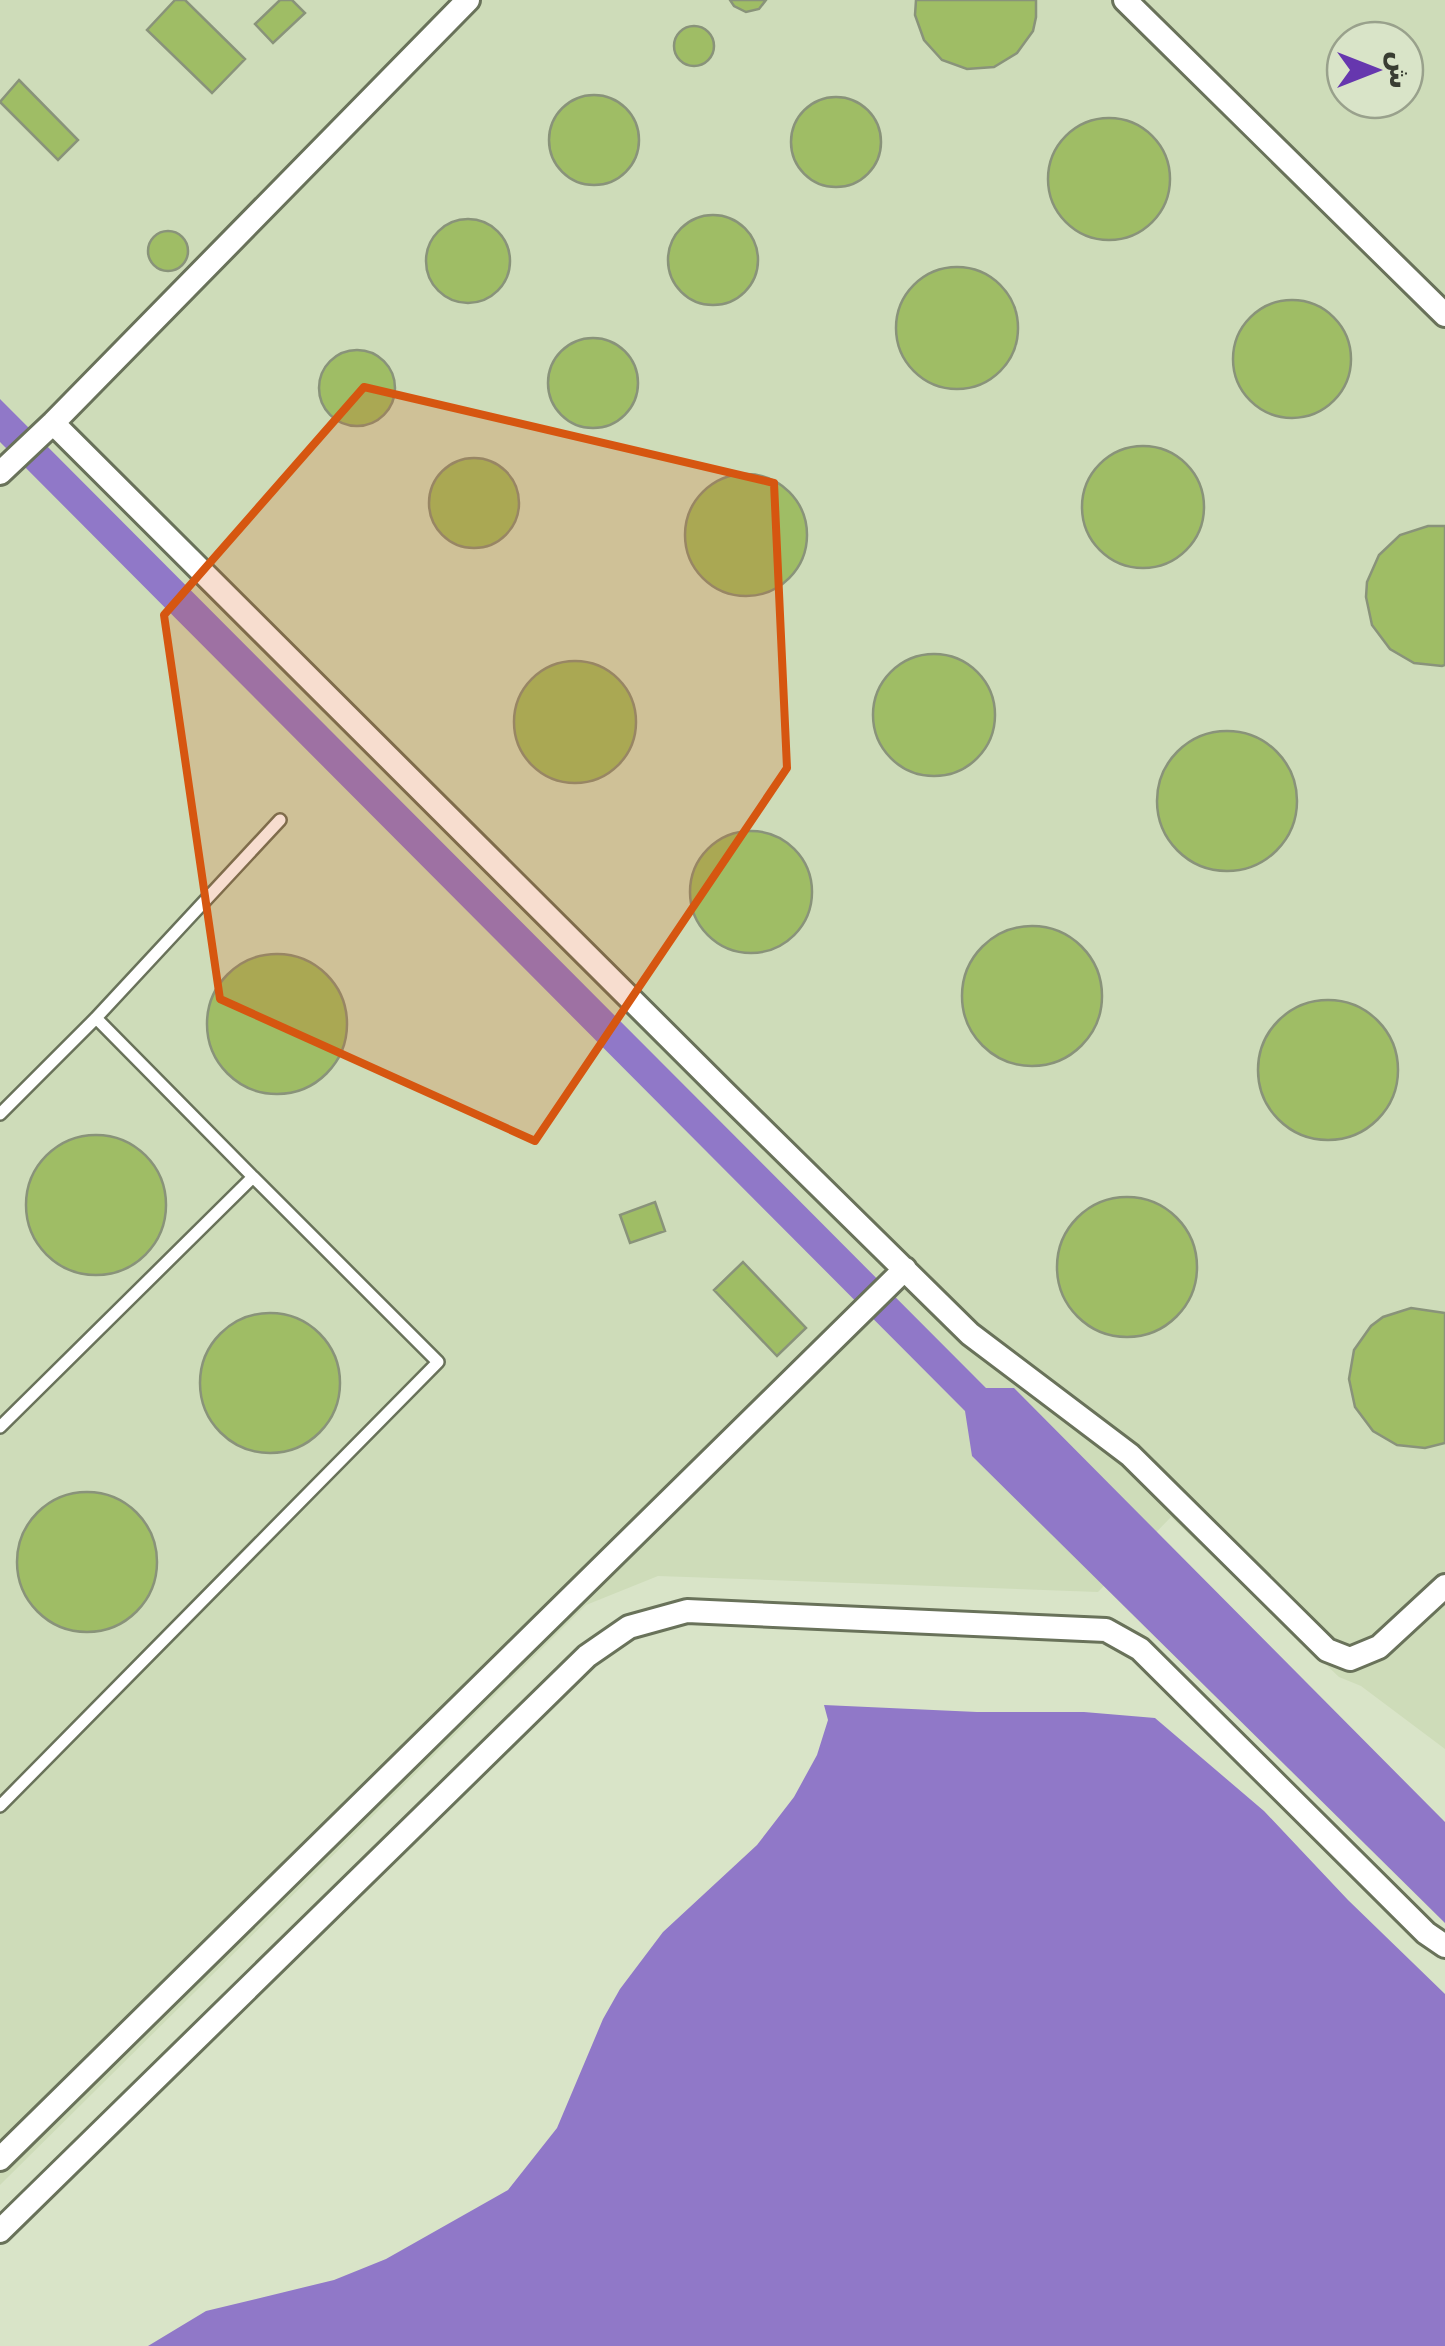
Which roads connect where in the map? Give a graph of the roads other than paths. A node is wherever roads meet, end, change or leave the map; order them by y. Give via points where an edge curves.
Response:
1 (468, 0) edge
2 (1125, 0) edge
3 (1445, 316) edge
4 (47, 427) junction
5 (2, 471) edge
6 (280, 820) dead end
7 (96, 1018) junction
8 (0, 1114) edge
9 (254, 1178) junction
10 (898, 1275) junction
11 (0, 1427) edge
12 (1445, 1586) edge
13 (0, 1806) edge
14 (1445, 1946) edge
15 (0, 2159) edge
16 (0, 2232) edge

1 - 4 street
2 - 3 street
4 - 5 street
4 - 10 street
6 - 7 lane
7 - 8 lane
7 - 9 lane
9 - 11 lane
9 - 13 lane via 438,1362
10 - 12 street via 1130,1455 1327,1650 1350,1659 1379,1648
10 - 15 street
14 - 16 street via 1140,1650 1106,1630 687,1611 629,1627 587,1656

